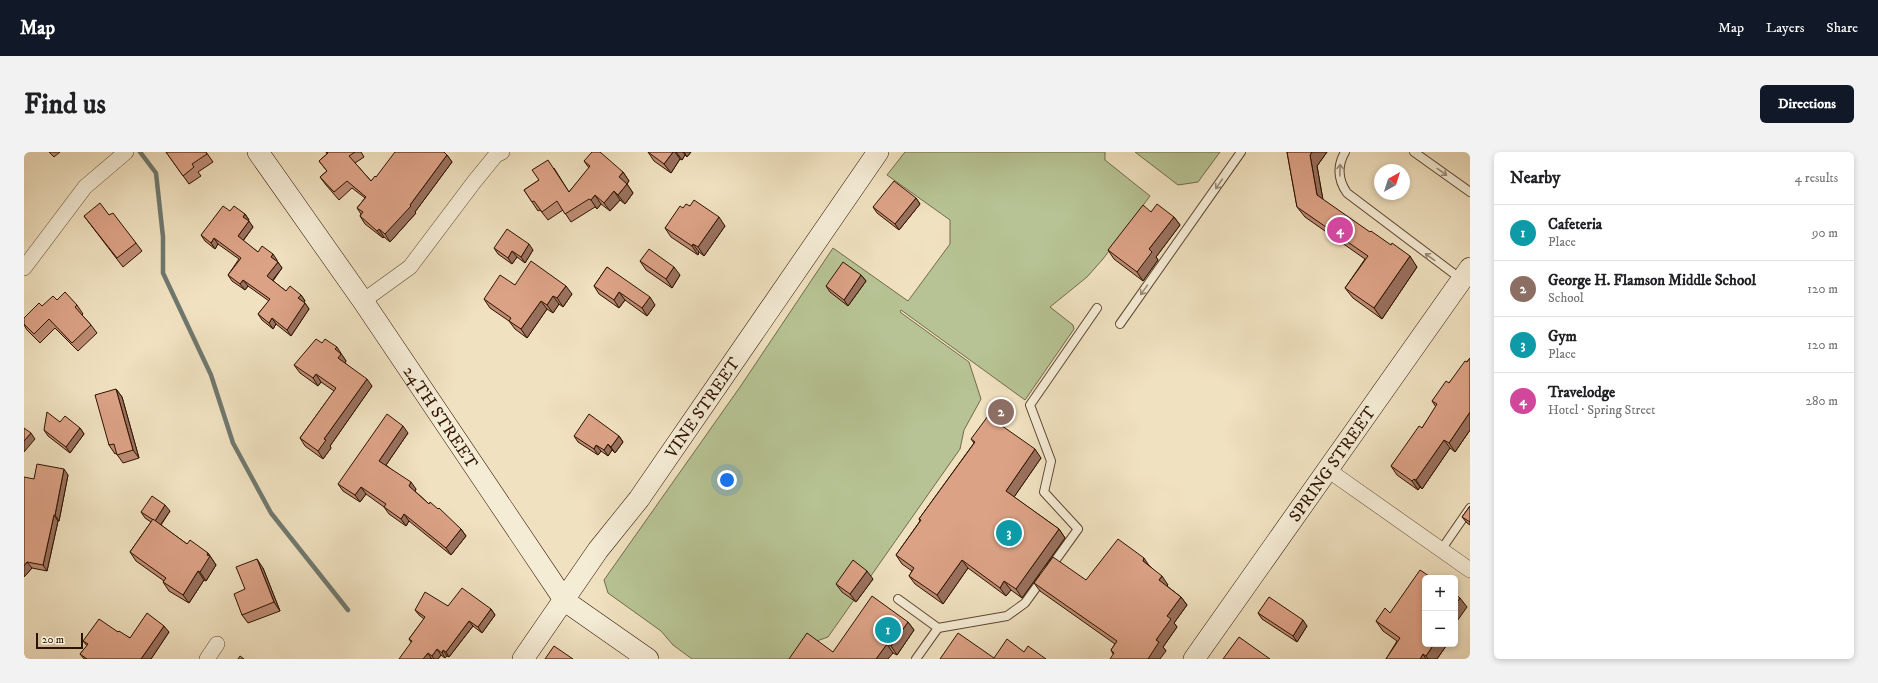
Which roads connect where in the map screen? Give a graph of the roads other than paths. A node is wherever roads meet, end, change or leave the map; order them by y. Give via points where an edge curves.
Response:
1 (126, 152) edge
2 (502, 152) edge
3 (878, 152) edge
4 (1241, 152) edge
5 (1345, 152) edge
6 (1414, 152) edge
7 (259, 153) edge
8 (1470, 192) edge
9 (24, 268) edge
10 (1466, 274) edge
11 (362, 301) junction
12 (1097, 308) dead end
13 (1120, 324) dead end
14 (1328, 470) junction
15 (1470, 508) edge
16 (1441, 550) junction
17 (1470, 570) edge
18 (898, 599) dead end
19 (564, 600) junction
20 (938, 628) junction
21 (217, 644) dead end
22 (207, 659) edge
23 (523, 659) edge
24 (648, 659) edge
25 (916, 659) edge
26 (1194, 659) edge

1 - 9 street via 85,187
2 - 11 street via 496,155 474,182 410,267
3 - 19 main road, VINE STREET via 639,499 598,550
4 -> 13 lane
10 -> 5 lane via 1347,193 1339,172
6 -> 8 lane
7 - 11 main road, 24TH STREET
10 - 14 main road, SPRING STREET
11 - 19 main road, 24TH STREET
12 - 20 lane via 1030,405 1052,460 1044,492 1078,529 1025,603 1007,616
14 - 16 street
14 - 26 main road, SPRING STREET
15 - 16 lane
16 - 17 street
18 - 20 lane
19 - 23 main road, VINE STREET
19 - 24 main road, 24TH STREET
20 - 25 lane
21 - 22 street

